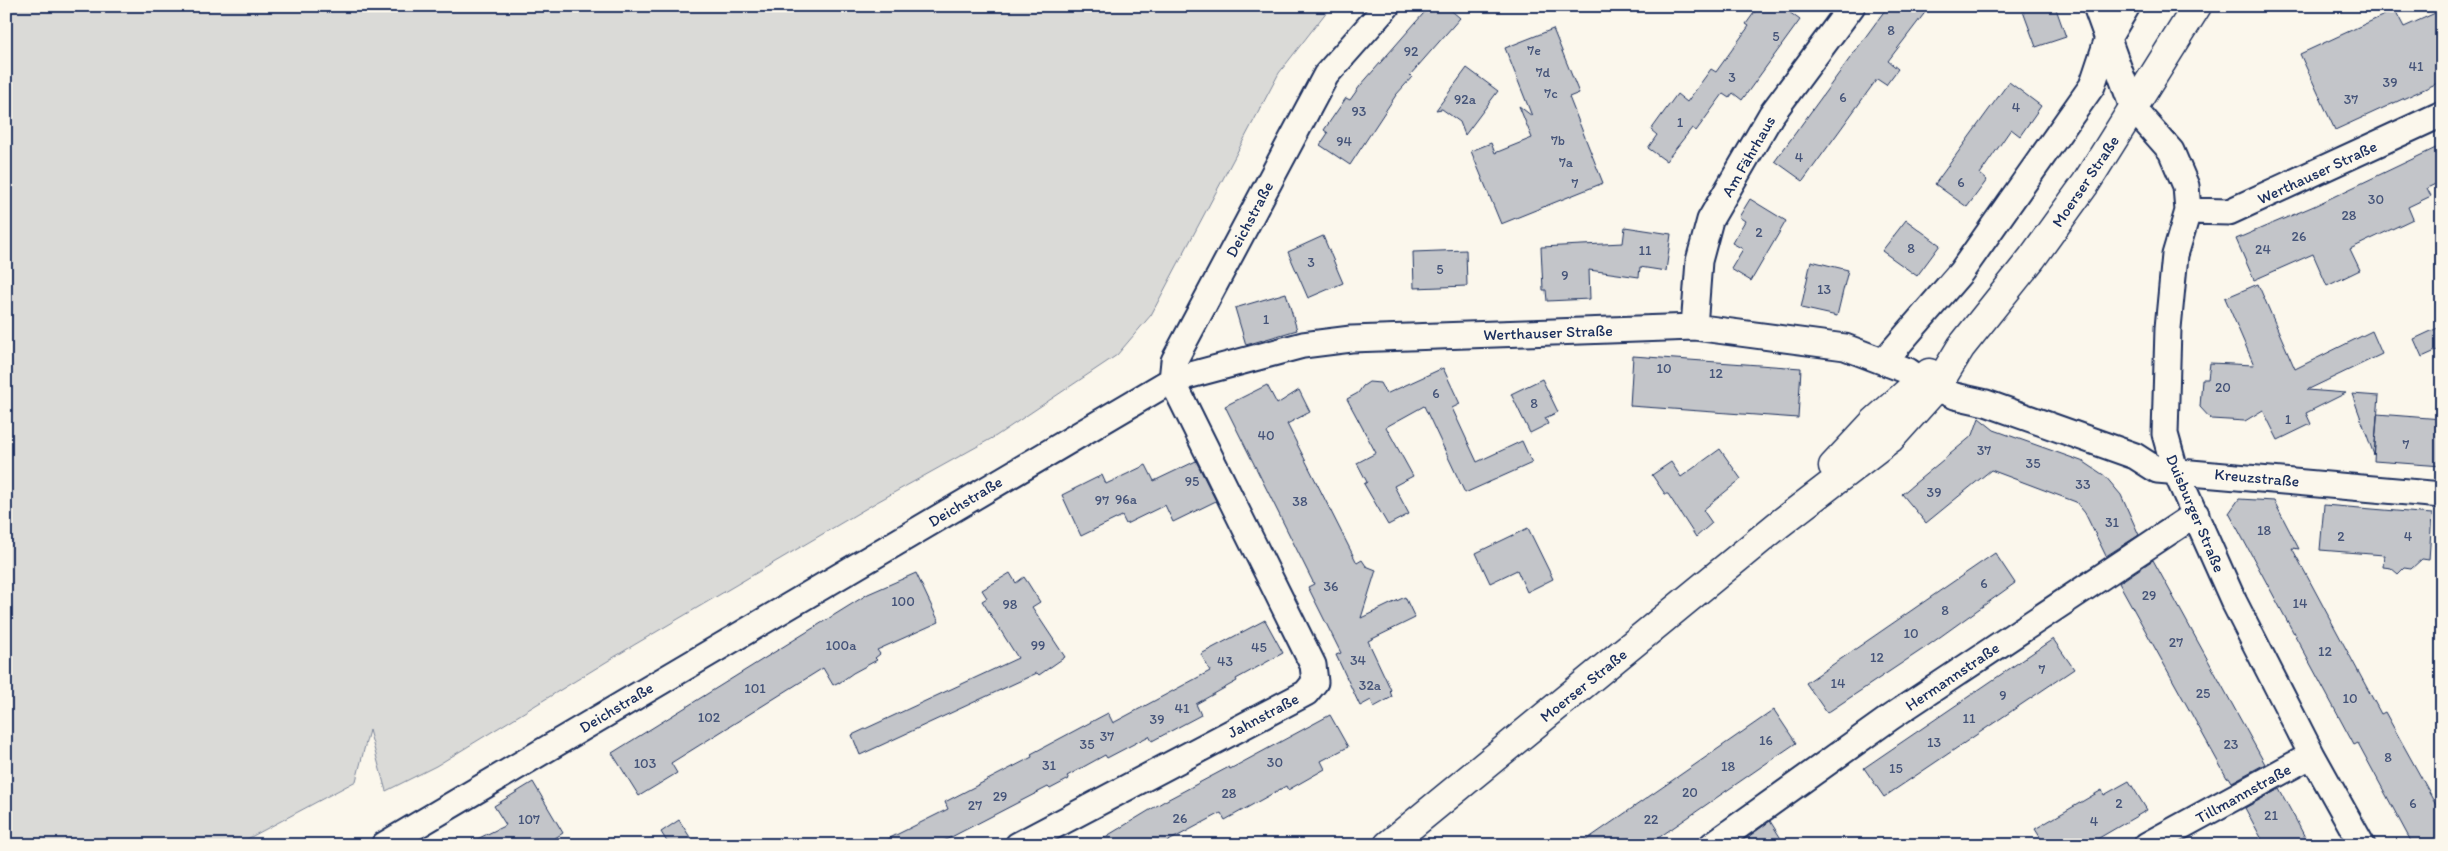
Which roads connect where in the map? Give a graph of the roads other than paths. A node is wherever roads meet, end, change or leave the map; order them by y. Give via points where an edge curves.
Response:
1 (1387, 6) edge
2 (1852, 6) edge
3 (2096, 6) edge
4 (2127, 6) edge
5 (2197, 6) edge
6 (2108, 38) junction
7 (2133, 108) junction
8 (2442, 114) edge
9 (2188, 211) junction
10 (1694, 327) junction
11 (1884, 361) junction
12 (1172, 380) junction
13 (1929, 384) junction
14 (2175, 470) junction
15 (2442, 495) edge
16 (2196, 514) junction
17 (2312, 755) junction
18 (1721, 842) edge
19 (384, 845) edge
20 (1018, 845) edge
21 (1388, 845) edge
22 (2147, 845) edge
23 (2362, 845) edge

1 - 12 street, Deichstraße via 1326,75 1174,361
2 - 10 street, Am Fährhaus via 1771,115 1710,220 1700,260
3 - 6 street
4 - 6 street
5 - 7 main road, Moerser Straße
6 - 7 street
6 - 11 street via 2092,86 1961,272
7 - 9 street, Duisburger Straße via 2171,151 2186,186
7 - 13 main road, Moerser Straße via 2082,190 2032,258
8 - 9 street, Werthauser Straße via 2229,212
9 - 14 street, Duisburger Straße via 2175,255 2168,328 2165,434
10 - 11 street, Werthauser Straße via 1845,347
10 - 12 street, Werthauser Straße via 1351,338 1303,345
11 - 13 street, Werthauser Straße
12 - 19 street, Deichstraße
12 - 20 street, Jahnstraße via 1313,665 1315,682 1306,693
13 - 14 street, Kreuzstraße via 1954,396 1986,403 2135,456 2157,470
13 - 21 main road, Moerser Straße via 1874,422 1778,525
14 - 15 street, Kreuzstraße
14 - 16 street, Duisburger Straße
16 - 17 street, Duisburger Straße via 2234,602
16 - 18 street, Hermannstraße via 1891,718
17 - 22 street, Tillmannstraße
17 - 23 street, Duisburger Straße

